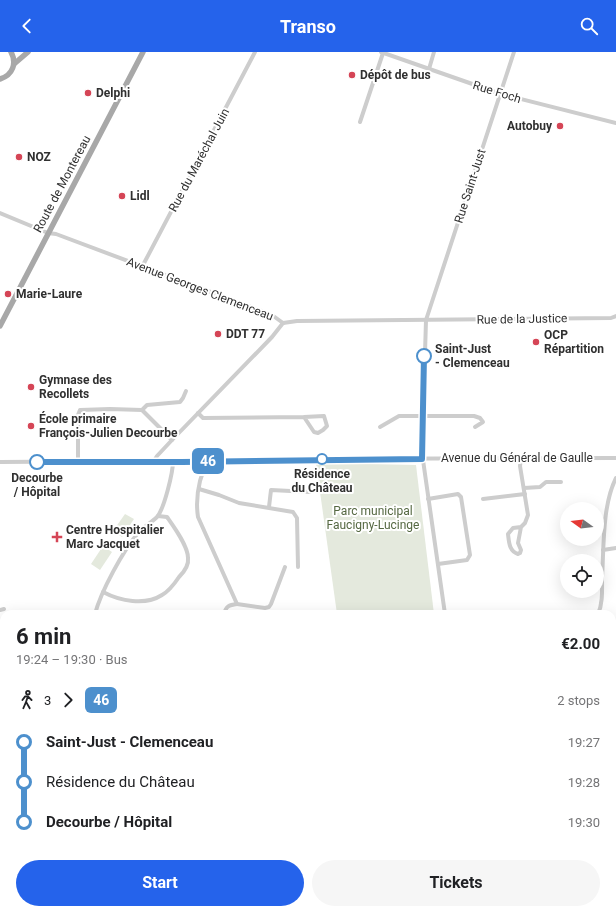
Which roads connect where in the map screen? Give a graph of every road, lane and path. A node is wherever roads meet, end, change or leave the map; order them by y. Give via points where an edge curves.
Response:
1 (11, 52) edge
2 (28, 52) edge
3 (144, 52) edge
4 (255, 52) edge
5 (382, 52) edge
6 (434, 52) edge
7 (514, 52) edge
8 (14, 64) junction
9 (429, 69) junction
10 (0, 79) edge
11 (501, 94) junction
12 (360, 122) dead end
13 (616, 124) edge
14 (0, 213) edge
15 (48, 233) junction
16 (142, 267) junction
17 (616, 316) edge
18 (426, 320) junction
19 (283, 323) junction
20 (0, 326) edge
21 (186, 391) dead end
22 (142, 410) junction
23 (198, 413) junction
24 (423, 416) junction
25 (304, 417) junction
26 (380, 427) dead end
27 (476, 427) dead end
28 (172, 440) junction
29 (520, 458) junction
30 (616, 458) edge
31 (422, 459) junction
32 (78, 461) junction
33 (154, 461) junction
34 (174, 461) junction
35 (204, 461) junction
36 (0, 462) edge
37 (616, 478) edge
38 (561, 482) dead end
39 (524, 488) junction
40 (199, 489) junction
41 (310, 492) dead end
42 (525, 494) junction
43 (483, 498) dead end
44 (428, 499) junction
45 (269, 507) junction
46 (158, 516) junction
47 (521, 527) junction
48 (616, 548) edge
49 (603, 550) junction
50 (438, 564) junction
51 (285, 567) dead end
52 (298, 567) dead end
53 (103, 592) junction
54 (237, 604) junction
55 (96, 610) edge
56 (225, 610) edge
57 (444, 610) edge
58 (600, 610) edge

1 - 8 main road
2 - 8 main road
3 - 15 main road, Route de Montereau
4 - 16 street, Rue du Maréchal Juin
5 - 9 street, Rue Foch
5 - 12 street
6 - 9 street
7 - 11 street, Rue Saint-Just
8 - 10 main road via 8,75
9 - 11 street, Rue Foch
11 - 13 street, Rue Foch
11 - 18 street, Rue Saint-Just
14 - 15 street, Avenue Georges Clemenceau
15 - 16 street, Avenue Georges Clemenceau
15 - 20 main road, Route de Montereau
16 - 19 street, Avenue Georges Clemenceau via 272,315
17 - 18 street, Rue de la Justice
18 - 19 street, Avenue Georges Clemenceau
18 - 24 street, Rue Saint-Just
19 - 23 street
21 - 22 street via 180,402 147,405
22 - 28 street
22 - 32 street via 80,410
23 - 25 street via 203,418
23 - 28 street
24 - 26 street via 399,416
24 - 27 street via 474,416 482,422
24 - 31 street, Rue Saint-Just
25 - 25 street via 324,416 327,426 318,433 314,432
28 - 33 street
29 - 30 street, Avenue du Général de Gaulle
29 - 31 street, Avenue du Général de Gaulle
29 - 39 street
31 - 35 street, Avenue du Général de Gaulle
31 - 44 street, Rue Saint-Just
32 - 33 street, Avenue du Général de Gaulle
32 - 36 street, Avenue du Général de Gaulle
33 - 34 street, Avenue du Général de Gaulle
34 - 35 street, Avenue du Général de Gaulle
34 - 46 street via 171,479
35 - 40 street
37 - 49 street via 608,501
38 - 39 street via 546,482 540,487
39 - 42 street
40 - 45 street via 240,503
40 - 54 street via 196,503 198,517
41 - 45 street via 271,490
42 - 43 street
42 - 47 street via 528,515 526,523
44 - 50 street, Rue Saint-Just
44 - 50 street via 458,494 461,496 470,555 467,560
45 - 52 street via 295,513
46 - 53 street via 139,532 123,554
46 - 53 street via 167,517 186,549 188,561 184,571 164,594 158,597 130,601
47 - 47 street via 513,528 508,534 510,548 518,554 521,550 518,543
48 - 49 street
49 - 58 street
50 - 57 street, Rue Saint-Just
51 - 54 street via 269,607
53 - 55 street
54 - 56 street via 228,606

